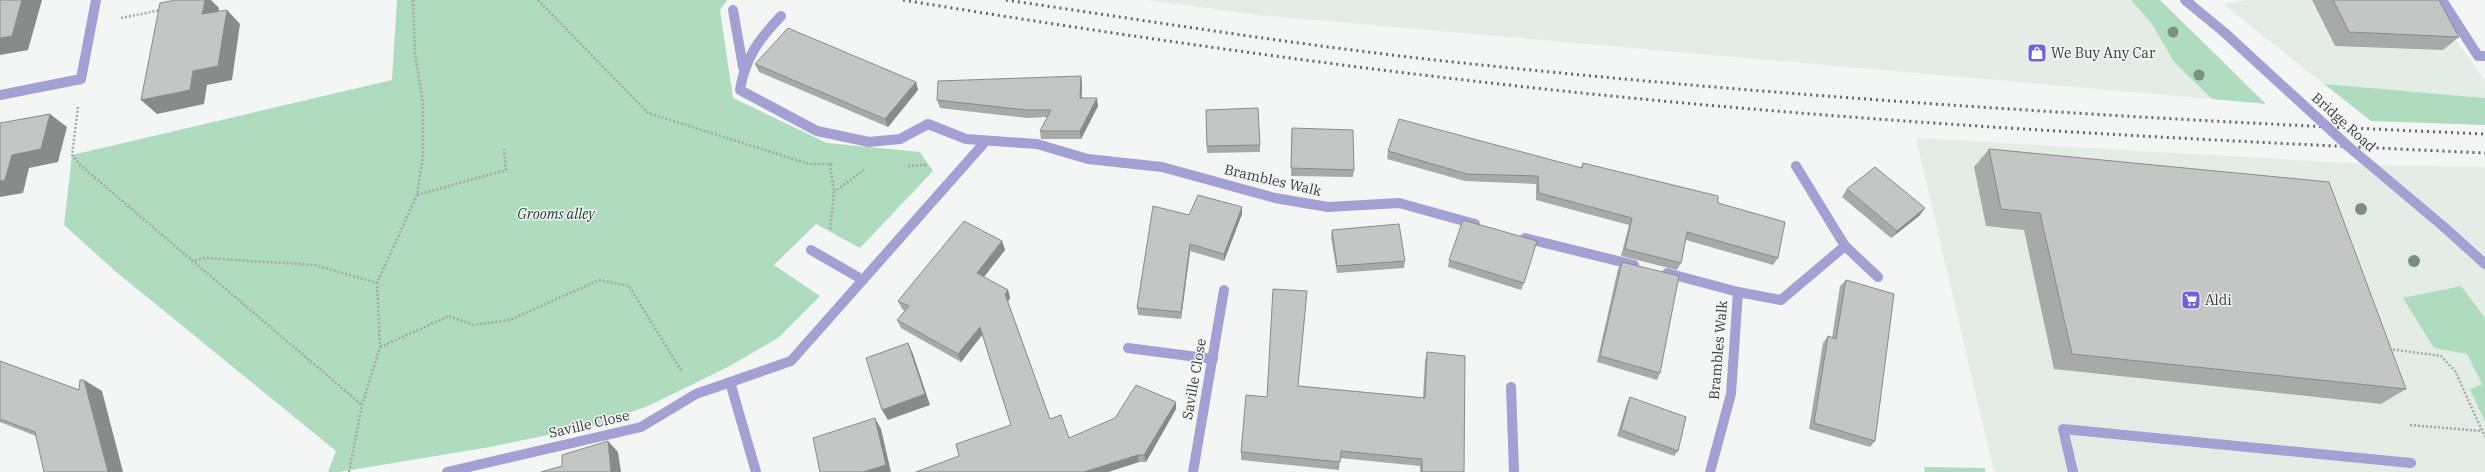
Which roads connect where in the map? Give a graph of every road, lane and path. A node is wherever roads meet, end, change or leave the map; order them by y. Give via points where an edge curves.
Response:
1 (96, 0) edge
2 (413, 0) edge
3 (2185, 0) edge
4 (2442, 0) edge
5 (168, 9) edge
6 (733, 10) dead end
7 (781, 16) dead end
8 (92, 23) junction
9 (2485, 56) edge
10 (743, 67) junction
11 (81, 79) junction
12 (0, 95) edge
13 (985, 142) junction
14 (504, 149) dead end
15 (830, 164) dead end
16 (869, 165) dead end
17 (1796, 166) dead end
18 (834, 192) junction
19 (417, 195) junction
20 (1487, 228) edge
21 (1516, 236) edge
22 (1845, 246) junction
23 (811, 250) joint
24 (191, 261) junction
25 (2485, 264) edge
26 (1878, 277) dead end
27 (863, 280) junction
28 (377, 283) junction
29 (1224, 290) dead end
30 (1738, 292) junction
31 (380, 347) junction
32 (1128, 348) dead end
33 (2380, 348) edge
34 (1213, 360) junction
35 (730, 382) junction
36 (1512, 387) dead end
37 (696, 394) junction
38 (362, 405) junction
39 (2410, 425) dead end
40 (2482, 431) junction
41 (2485, 437) edge
42 (2411, 463) dead end
43 (349, 472) edge
44 (447, 472) edge
45 (756, 472) edge
46 (1193, 472) edge
47 (1514, 472) edge
48 (1710, 472) edge
49 (2073, 472) edge

1 - 8 street
2 - 19 path via 415,53 423,104 423,156
3 - 25 street, Bridge Road, bridge
4 - 9 street via 2478,56
5 - 8 path
6 - 10 street
7 - 10 street via 754,43
8 - 11 street
10 - 13 street, Brambles Walk via 740,90 817,131 869,142 900,139 928,124 966,139
11 - 12 street
11 - 24 path via 72,154 80,165
13 - 20 street, Brambles Walk via 1037,144 1088,159 1162,167 1275,198 1328,207 1399,203
13 - 27 street, Saville Close
14 - 19 path via 506,170
15 - 18 path
16 - 18 path
17 - 22 street
18 - 23 path via 830,230
19 - 28 path
21 - 30 street, Brambles Walk
22 - 26 street
22 - 30 street via 1781,300
23 - 27 street
24 - 28 path via 205,258 315,265
24 - 38 path
27 - 35 street, Saville Close via 791,361
28 - 31 path
29 - 34 street, Saville Close
30 - 48 street, Brambles Walk via 1731,394
31 - 37 path via 449,316 473,324 510,320 599,280 629,286
31 - 38 path
32 - 34 street
33 - 40 path via 2441,356 2455,371
34 - 46 street, Saville Close
35 - 37 street, Saville Close
35 - 45 street
36 - 47 street
37 - 44 street, Saville Close via 641,427
38 - 43 path
39 - 40 path
40 - 41 path
42 - 49 street via 2063,429

